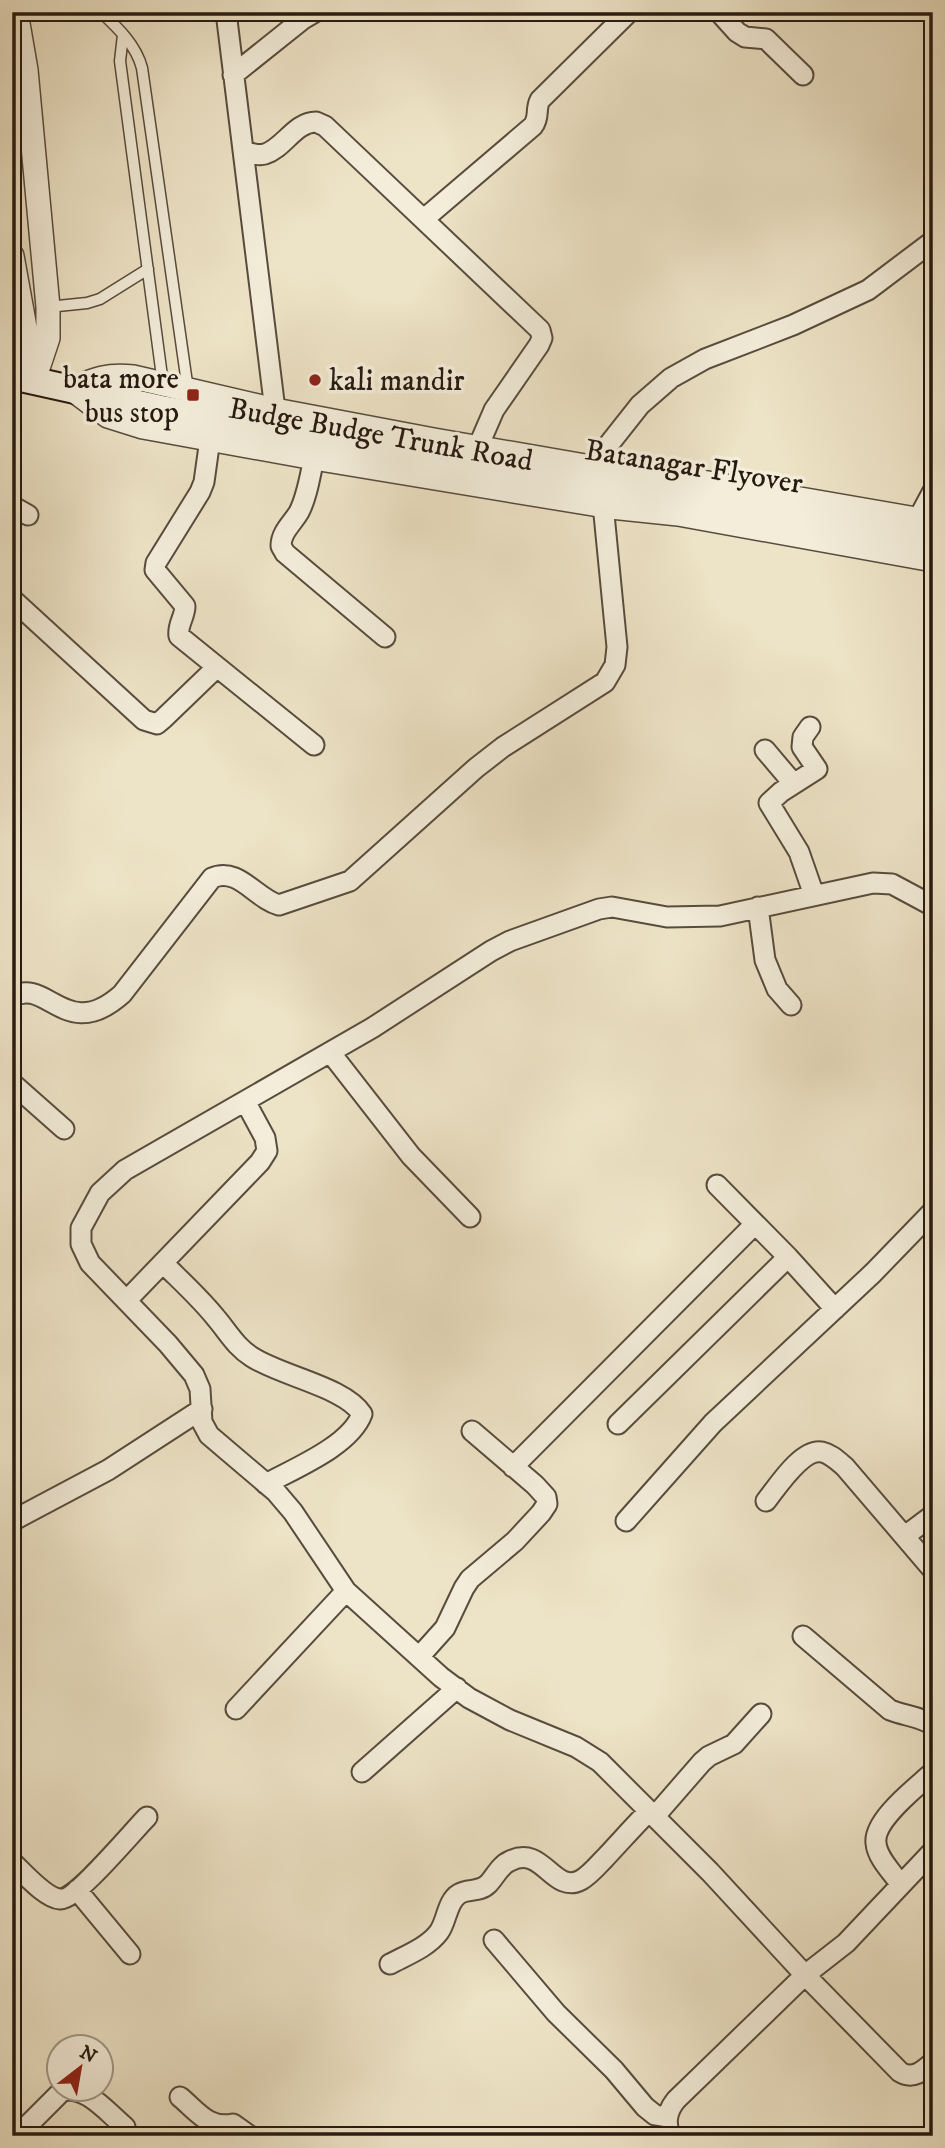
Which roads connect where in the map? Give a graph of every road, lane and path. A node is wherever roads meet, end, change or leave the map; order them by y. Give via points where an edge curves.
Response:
1 (16, 12) edge
2 (101, 12) edge
3 (119, 12) edge
4 (226, 12) edge
5 (315, 12) edge
6 (629, 12) edge
7 (719, 12) edge
8 (114, 25) junction
9 (123, 35) junction
10 (233, 75) junction
11 (803, 75) dead end
12 (243, 151) junction
13 (424, 219) junction
14 (933, 241) edge
15 (12, 256) edge
16 (148, 269) junction
17 (48, 307) junction
18 (23, 378) edge
19 (163, 384) junction
20 (72, 389) junction
21 (188, 391) junction
22 (275, 410) junction
23 (210, 439) junction
24 (478, 447) junction
25 (314, 458) junction
26 (602, 468) junction
27 (933, 491) edge
28 (607, 506) junction
29 (925, 520) edge
30 (933, 541) edge
31 (933, 560) edge
32 (12, 599) edge
33 (385, 637) dead end
34 (217, 667) junction
35 (810, 727) dead end
36 (314, 744) dead end
37 (765, 750) dead end
38 (793, 783) junction
39 (814, 895) junction
40 (933, 906) edge
41 (758, 907) junction
42 (12, 998) edge
43 (791, 1005) dead end
44 (330, 1052) junction
45 (12, 1083) edge
46 (245, 1101) junction
47 (64, 1129) dead end
48 (717, 1185) dead end
49 (933, 1211) edge
50 (470, 1217) dead end
51 (755, 1224) junction
52 (788, 1257) junction
53 (163, 1263) junction
54 (127, 1300) junction
55 (835, 1309) junction
56 (202, 1409) junction
57 (618, 1424) dead end
58 (472, 1431) dead end
59 (513, 1467) junction
60 (266, 1484) junction
61 (766, 1501) dead end
62 (933, 1515) edge
63 (12, 1521) edge
64 (626, 1521) dead end
65 (905, 1536) junction
66 (933, 1570) edge
67 (346, 1591) junction
68 (803, 1636) dead end
69 (419, 1657) junction
70 (457, 1688) junction
71 (236, 1709) dead end
72 (761, 1714) dead end
73 (933, 1726) edge
74 (362, 1772) dead end
75 (933, 1772) edge
76 (652, 1813) junction
77 (146, 1817) dead end
78 (933, 1851) edge
79 (12, 1862) edge
80 (901, 1885) junction
81 (77, 1891) junction
82 (494, 1940) dead end
83 (130, 1954) dead end
84 (390, 1964) dead end
85 (805, 1975) junction
86 (933, 2062) edge
87 (180, 2097) dead end
88 (668, 2126) edge
89 (125, 2127) dead end
90 (17, 2136) edge
91 (250, 2136) edge

1 - 17 street via 26,69
2 - 8 lane
3 - 8 lane
4 - 10 street
5 - 10 street
6 - 13 street via 540,100 533,126
7 - 11 street via 745,37 766,39
8 - 9 lane
9 - 16 lane via 120,61
9 - 21 lane via 142,68
10 - 12 street
12 - 13 street via 266,153 305,124 316,122
12 - 22 street
13 - 24 street via 540,330 542,338 494,410
14 - 26 street via 868,290 671,378 640,405
15 - 18 street
16 - 17 lane via 100,299
16 - 19 lane
17 - 18 street via 48,338
18 - 20 main road, Batanagar Flyover
19 - 20 street, Budge Budge Trunk Road via 116,375
19 - 21 street, Budge Budge Trunk Road
20 - 23 street, Budge Budge Trunk Road via 108,416
20 - 30 main road, Batanagar Flyover via 438,459
21 - 22 street, Budge Budge Trunk Road
22 - 24 street, Budge Budge Trunk Road
23 - 25 street, Budge Budge Trunk Road
23 - 34 street via 200,492 156,570 185,606 179,636
24 - 26 street, Budge Budge Trunk Road
25 - 28 street, Budge Budge Trunk Road
25 - 33 street via 299,513 283,534 281,547
26 - 29 street, Budge Budge Trunk Road
27 - 29 street
28 - 31 street, Budge Budge Trunk Road via 678,514
28 - 42 street via 617,648 615,665 605,682 476,768 350,881 279,905 231,875 220,874 212,878 110,1005 82,1014 29,992
32 - 34 street via 150,723 163,719
34 - 36 street
35 - 38 street via 802,747 817,769
37 - 38 street
38 - 39 street via 769,803 799,852
39 - 40 street via 881,883 902,888
39 - 41 street
41 - 43 street via 771,994
41 - 44 street via 720,916 687,917 599,909 491,951
44 - 46 street
44 - 50 street via 411,1156
45 - 47 street
46 - 53 street via 267,1151
46 - 54 street via 125,1170 100,1193 88,1212 81,1244 90,1263
48 - 51 street
49 - 55 street
51 - 52 street
51 - 59 street
52 - 55 street
52 - 57 street
53 - 54 street
53 - 60 street via 252,1357 342,1396 362,1414 350,1434
54 - 56 street via 194,1375
55 - 64 street via 713,1423
56 - 60 street via 209,1435
56 - 63 street via 108,1470
58 - 59 street
59 - 69 street via 546,1497 547,1504 515,1541 470,1579 445,1628
60 - 67 street via 293,1512
61 - 65 street via 800,1460 820,1451 845,1467
62 - 65 street
65 - 66 street
67 - 69 street
67 - 71 street
68 - 73 street via 890,1710
69 - 70 street
70 - 74 street
70 - 76 street via 510,1720 600,1762
72 - 76 street via 734,1744 702,1762
75 - 80 street via 878,1828 880,1855
76 - 84 street via 581,1880 559,1880 525,1856 506,1862 486,1886 459,1893 438,1933 426,1945
76 - 85 street
77 - 81 street
78 - 80 street
79 - 81 street via 52,1897 61,1900
80 - 85 street via 841,1948
81 - 83 street
82 - 88 street via 556,2013
85 - 86 street via 900,2072 914,2076
85 - 88 street via 677,2100
87 - 91 street via 209,2122 233,2124
89 - 90 street via 83,2092 72,2089 62,2091

